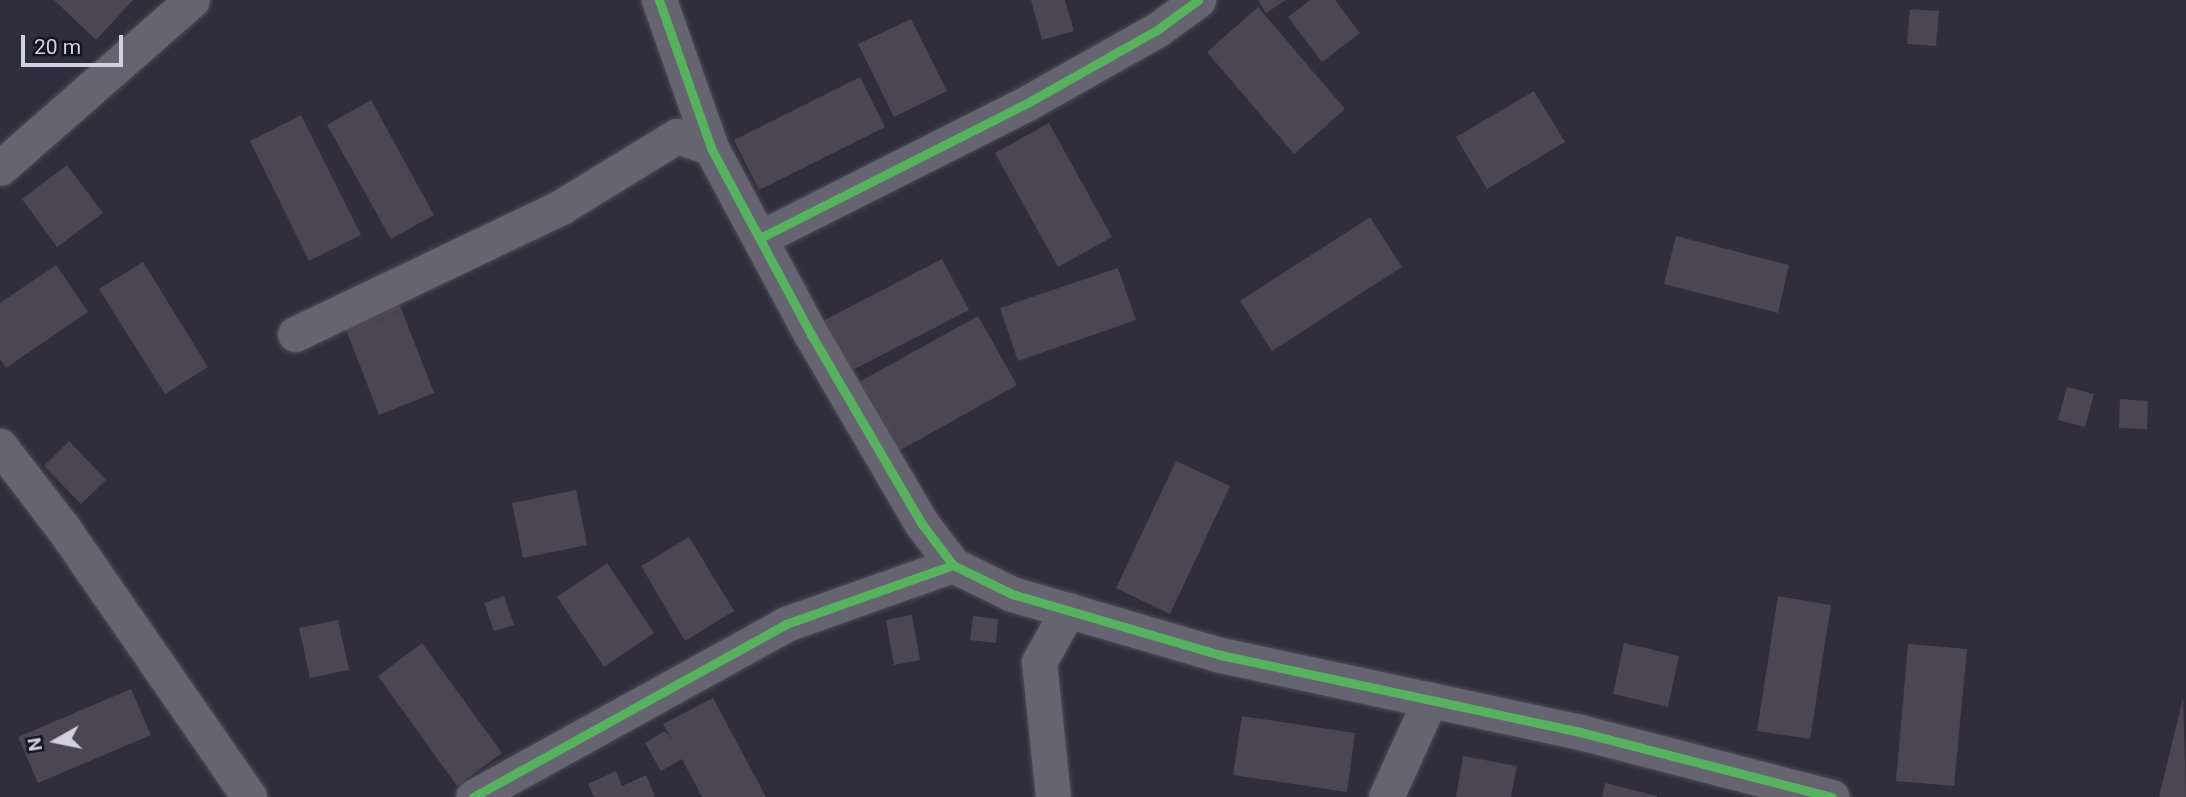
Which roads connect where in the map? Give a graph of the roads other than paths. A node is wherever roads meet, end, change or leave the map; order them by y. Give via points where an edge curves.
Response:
1 (192, 0) edge
2 (659, 0) edge
3 (1198, 0) edge
4 (711, 148) junction
5 (0, 168) edge
6 (760, 238) junction
7 (295, 334) dead end
8 (0, 446) edge
9 (953, 565) junction
10 (1068, 610) junction
11 (1430, 700) junction
12 (248, 797) edge
13 (473, 797) edge
14 (1053, 797) edge
15 (1386, 797) edge
16 (1832, 797) edge

1 - 5 street
2 - 4 street
3 - 6 street via 1157,30 1029,102
4 - 6 street
4 - 7 street via 677,136 561,207
6 - 9 street via 915,512
8 - 12 street via 63,528
9 - 10 street via 1012,594
9 - 13 street via 786,624
10 - 11 street via 1221,655
10 - 14 street via 1039,662
11 - 15 street
11 - 16 street via 1580,732

